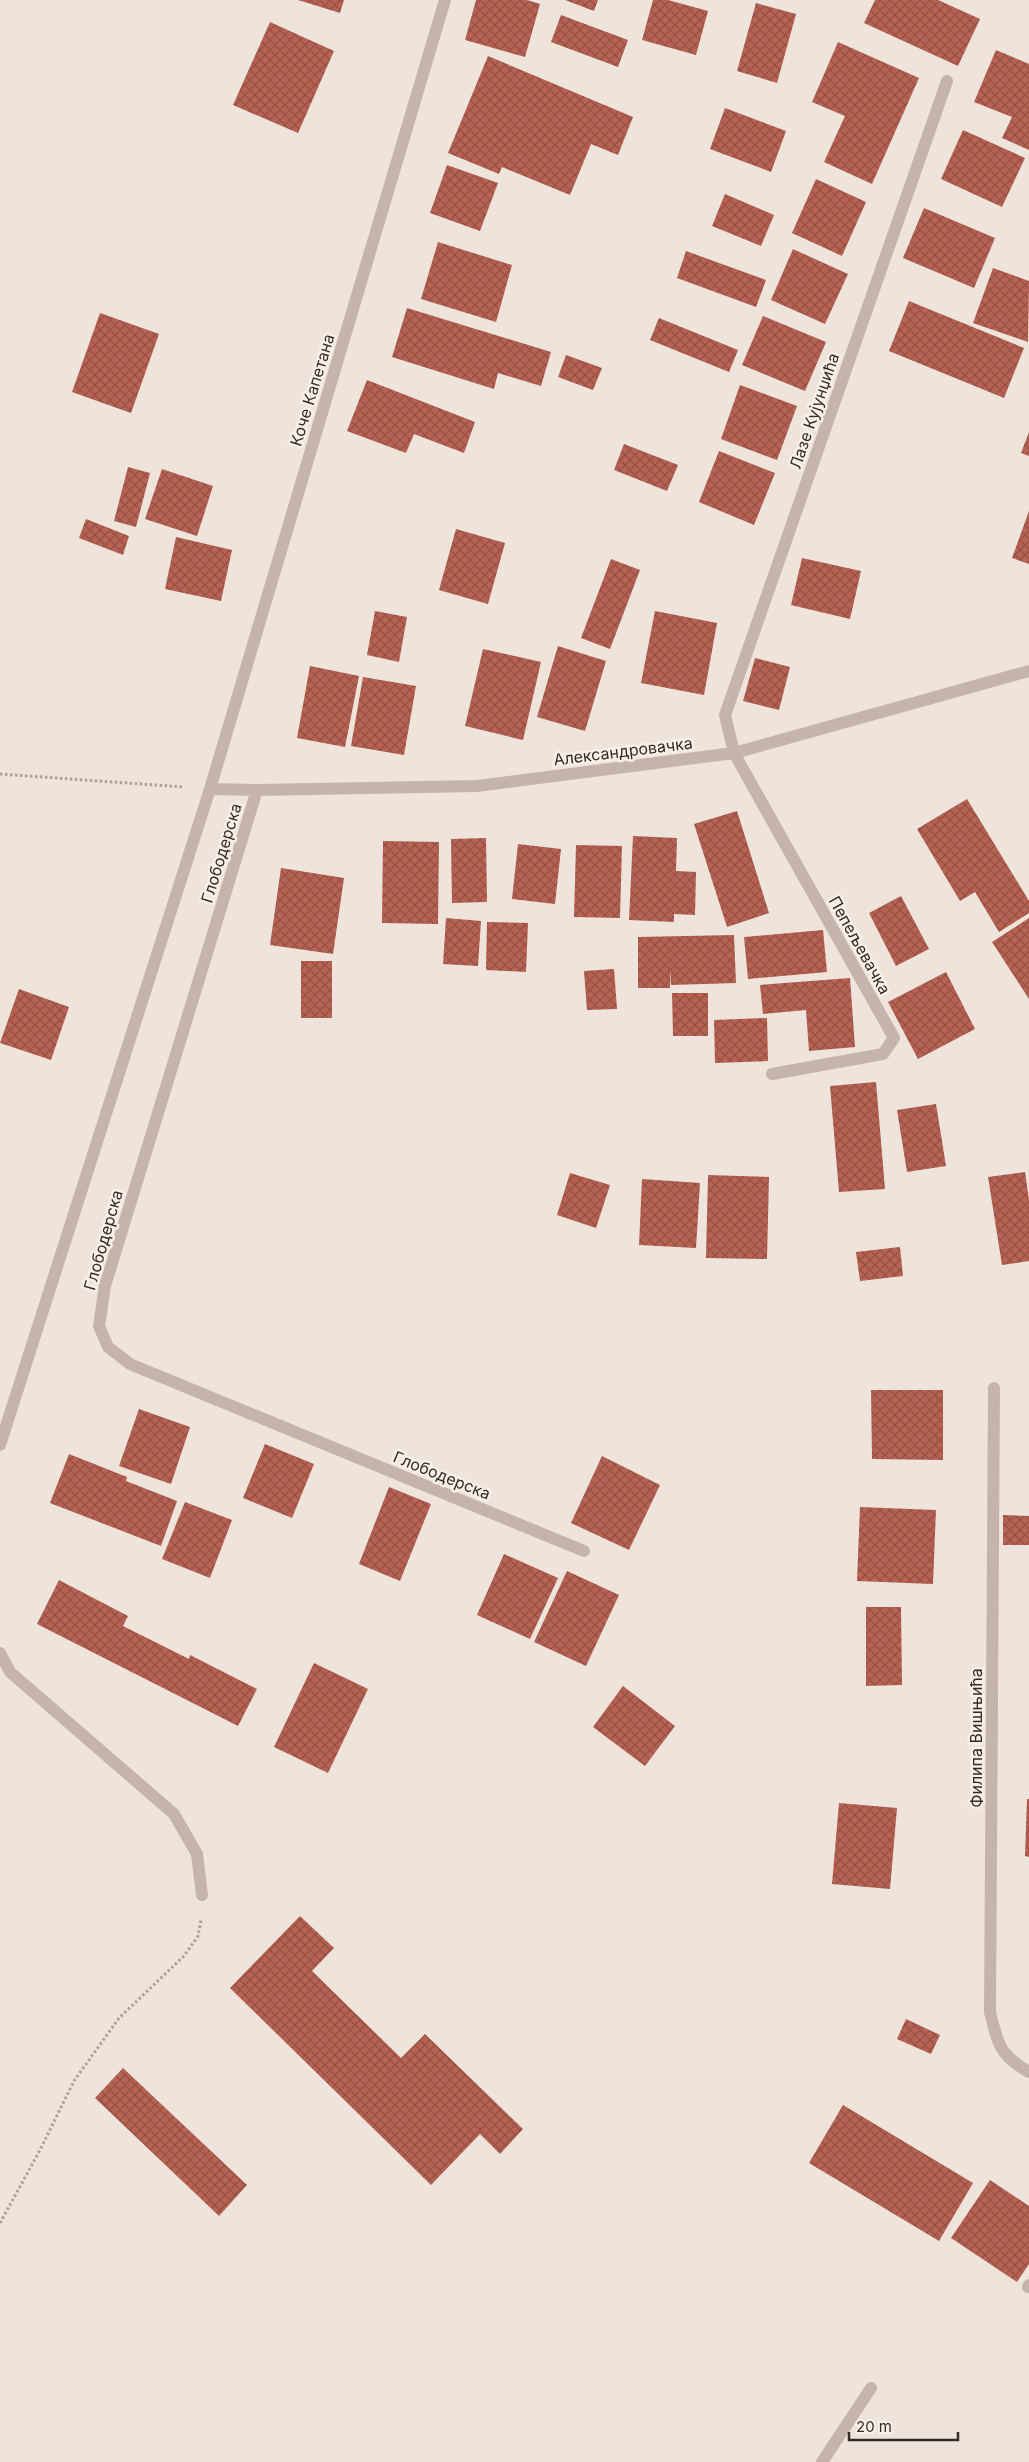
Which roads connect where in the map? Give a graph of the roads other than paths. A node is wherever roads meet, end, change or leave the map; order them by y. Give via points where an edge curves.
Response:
1 (444, 0) edge
2 (947, 81) dead end
3 (1029, 671) edge
4 (734, 753) junction
5 (210, 789) junction
6 (257, 790) junction
7 (772, 1074) dead end
8 (994, 1388) dead end
9 (0, 1444) edge
10 (584, 1551) dead end
11 (0, 1653) edge
12 (202, 1895) road end
13 (1029, 2072) edge
14 (871, 2388) dead end
15 (822, 2462) edge

1 - 5 street, Коче Капетана
2 - 4 street, Лазе Кујунџића via 725,715
3 - 4 street, Александровачка
4 - 6 street, Александровачка via 477,786
4 - 7 street, Пепељевачка via 894,1038 883,1054
5 - 6 street, Александровачка
5 - 9 street, Коче Капетана
6 - 10 street, Глободерска via 105,1286 99,1326 108,1348 130,1364
8 - 13 street, Филипа Вишњића via 990,2012 998,2046 1015,2064
11 - 12 street via 10,1672 174,1814 197,1854
14 - 15 street

